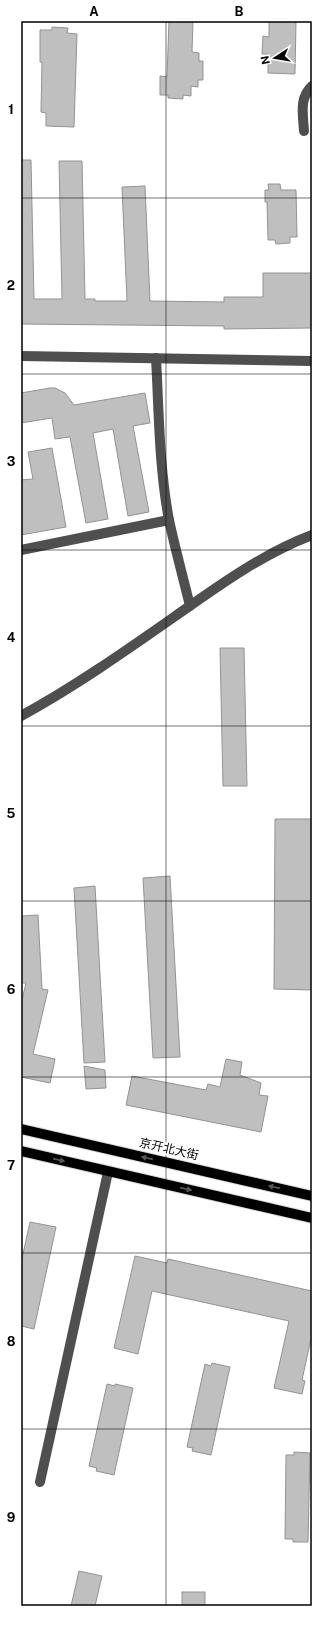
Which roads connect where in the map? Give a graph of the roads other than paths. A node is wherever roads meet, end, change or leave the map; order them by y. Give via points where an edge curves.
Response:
1 (312, 86) edge
2 (308, 119) edge
3 (304, 131) dead end
4 (21, 356) edge
5 (156, 358) junction
6 (312, 361) edge
7 (169, 520) junction
8 (312, 536) edge
9 (21, 550) edge
10 (190, 606) junction
11 (21, 716) edge
12 (21, 1129) edge
13 (21, 1151) edge
14 (108, 1172) junction
15 (312, 1196) edge
16 (312, 1218) edge
17 (40, 1482) dead end

1 - 2 street via 302,104
2 - 3 street
4 - 5 street
5 - 6 street
5 - 7 street via 160,437
7 - 9 street
7 - 10 street
8 - 10 street via 284,546 261,559
10 - 11 street via 93,673
15 -> 12 main road, 京开北大街
13 -> 14 main road
14 -> 16 main road
14 - 17 street

